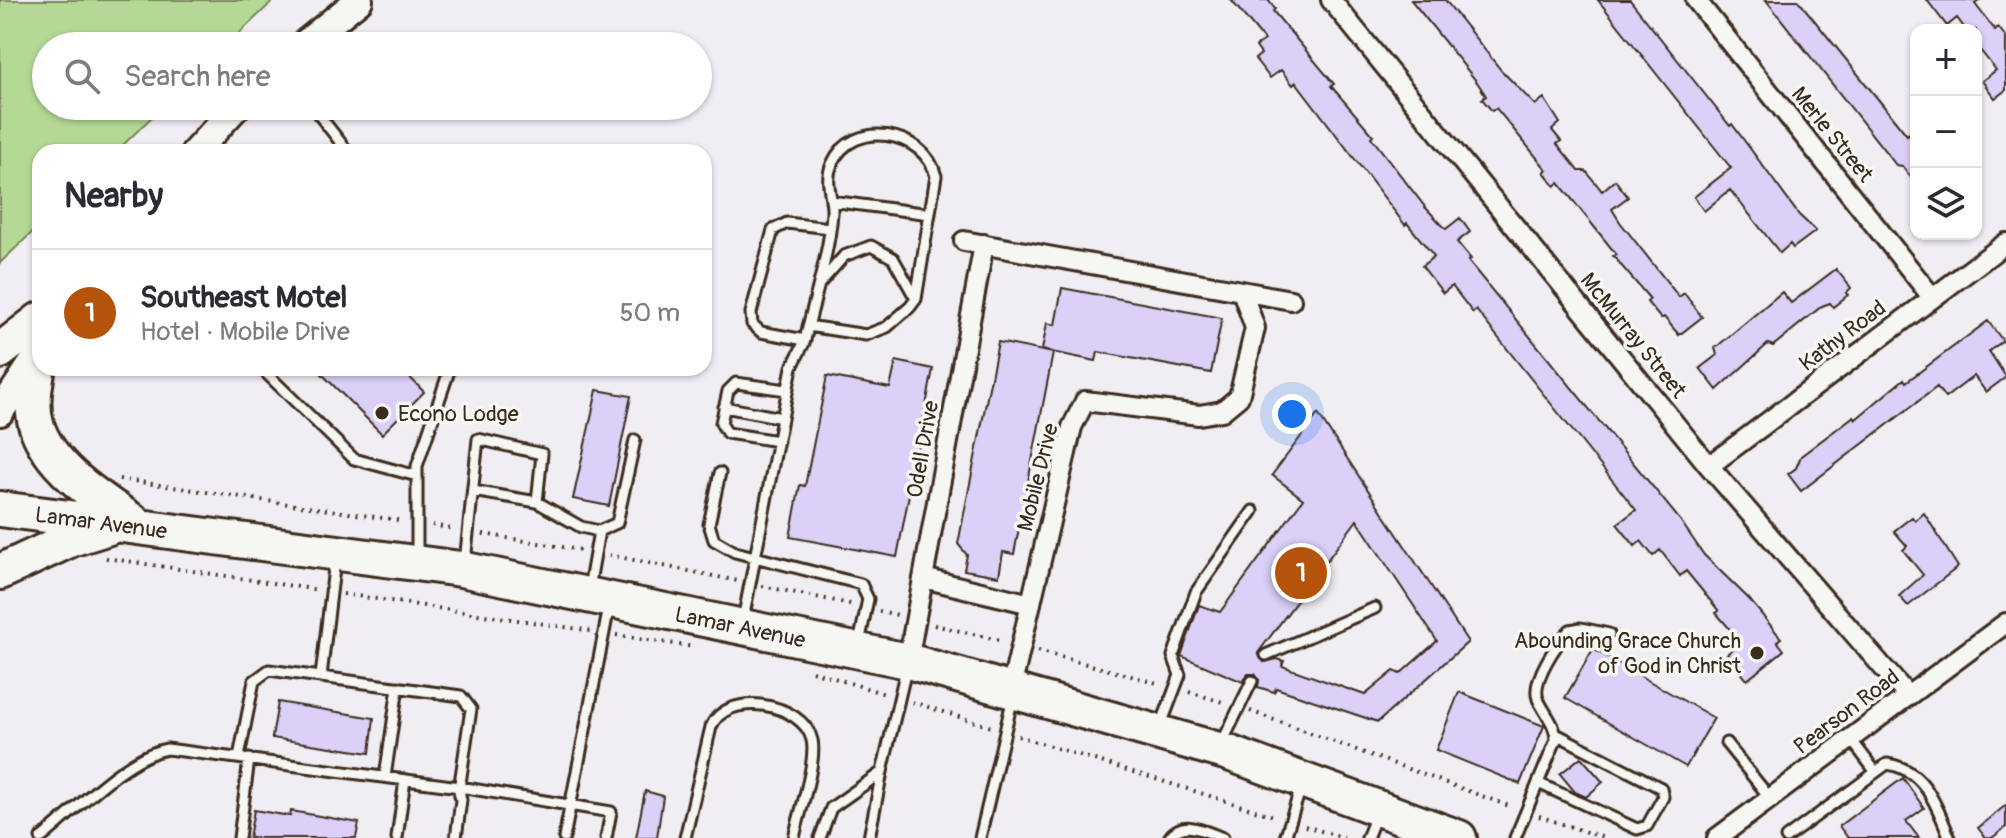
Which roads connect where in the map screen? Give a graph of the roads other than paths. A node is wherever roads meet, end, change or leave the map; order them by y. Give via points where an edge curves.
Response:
1 (359, 0) edge
2 (1331, 0) edge
3 (1696, 0) edge
4 (319, 32) edge
5 (224, 120) edge
6 (323, 120) edge
7 (202, 144) edge
8 (342, 144) edge
9 (831, 201) junction
10 (930, 214) junction
11 (829, 228) junction
12 (964, 241) dead end
13 (2006, 243) edge
14 (984, 244) junction
15 (816, 289) junction
16 (1242, 291) junction
17 (1932, 297) junction
18 (916, 299) junction
19 (1291, 300) dead end
20 (32, 326) edge
21 (808, 326) junction
22 (805, 340) junction
23 (0, 351) edge
24 (32, 366) edge
25 (37, 376) edge
26 (269, 376) edge
27 (447, 376) edge
28 (787, 390) junction
29 (724, 407) junction
30 (0, 412) edge
31 (782, 418) junction
32 (635, 440) dead end
33 (778, 441) junction
34 (1709, 466) junction
35 (720, 473) dead end
36 (417, 476) junction
37 (473, 491) junction
38 (537, 502) junction
39 (0, 509) edge
40 (1253, 511) dead end
41 (130, 526) junction
42 (599, 531) junction
43 (335, 552) junction
44 (755, 557) junction
45 (417, 564) junction
46 (464, 570) junction
47 (0, 572) edge
48 (923, 578) junction
49 (599, 598) junction
50 (1031, 604) junction
51 (1375, 608) dead end
52 (2006, 623) edge
53 (742, 627) junction
54 (1609, 634) dead end
55 (858, 651) junction
56 (1266, 655) dead end
57 (908, 661) junction
58 (321, 676) junction
59 (1252, 681) dead end
60 (398, 687) junction
61 (1013, 690) junction
62 (1907, 695) junction
63 (1158, 732) junction
64 (1556, 734) junction
65 (1850, 737) junction
66 (1726, 743) dead end
67 (1219, 749) junction
68 (244, 758) junction
69 (1875, 771) junction
70 (882, 772) junction
71 (385, 777) junction
72 (405, 780) junction
73 (1303, 780) junction
74 (1538, 783) junction
75 (460, 787) junction
76 (1770, 798) junction
77 (571, 804) junction
78 (1373, 823) edge
79 (44, 838) edge
80 (239, 838) edge
81 (397, 838) edge
82 (456, 838) edge
83 (564, 838) edge
84 (606, 838) edge
85 (685, 838) edge
86 (794, 838) edge
87 (820, 838) edge
88 (869, 838) edge
89 (980, 838) edge
90 (1169, 838) edge
91 (1223, 838) edge
92 (1285, 838) edge
93 (1459, 838) edge
94 (1515, 838) edge
95 (1717, 838) edge
96 (1786, 838) edge
97 (1950, 838) edge

1 - 4 main road
2 - 34 street, McMurray Street
3 - 17 street, Merle Street
5 - 7 main road
6 - 8 lane
9 - 10 lane
9 - 10 lane via 830,168 844,147 867,135 889,136 913,143 933,165
9 - 11 lane
10 - 18 lane
11 - 15 lane
11 - 22 lane via 787,223 773,230 751,313 752,324 761,332
12 - 14 street
13 - 17 street, Kathy Road
14 - 16 street
14 - 48 street, Odell Drive
15 - 18 lane via 844,256 871,246 893,258
15 - 21 lane
16 - 19 street
16 - 50 street, Mobile Drive via 1255,328 1239,397 1222,411 1199,415 1085,401 1072,427
17 - 34 street, Kathy Road
18 - 21 lane via 893,323 871,334
20 - 23 highway
21 - 22 lane
22 - 28 lane
24 - 30 main road
25 - 41 highway via 36,425 45,442
26 - 36 lane via 354,459
27 - 36 lane
28 - 29 lane via 736,383 729,388
28 - 31 lane
29 - 31 lane
29 - 33 lane via 725,432
31 - 33 lane
32 - 42 lane via 617,523
33 - 44 lane
34 - 62 street, McMurray Street
35 - 44 lane via 710,533 718,545
36 - 45 lane
37 - 38 lane
37 - 38 lane via 478,439 542,454
37 - 46 lane
38 - 42 lane via 578,526
39 - 41 highway, Lamar Avenue
40 - 63 lane via 1196,592 1173,656 1180,675
41 - 43 highway, Lamar Avenue
41 - 47 highway via 71,539
42 - 49 lane
43 - 45 highway, Lamar Avenue
43 - 58 lane
44 - 53 lane
44 - 55 lane via 861,584 868,599
45 - 46 highway, Lamar Avenue
46 - 49 highway, Lamar Avenue
48 - 50 street
48 - 57 street, Odell Drive
49 - 53 highway, Lamar Avenue
49 - 77 lane via 604,633
50 - 61 street, Mobile Drive
51 - 56 lane
52 - 62 street, Pearson Road
53 - 55 highway, Lamar Avenue
54 - 64 lane via 1570,630 1538,681 1537,697
55 - 57 highway, Lamar Avenue
57 - 61 highway, Lamar Avenue
57 - 70 lane
58 - 60 lane
58 - 68 lane via 274,670 260,674 253,686
59 - 67 lane
60 - 71 lane
60 - 75 lane via 461,696 469,703
61 - 63 highway, Lamar Avenue
61 - 89 lane
62 - 65 street, Pearson Road
63 - 67 highway, Lamar Avenue
64 - 74 lane
64 - 74 lane via 1661,788 1663,797 1647,826 1637,829
65 - 69 lane
65 - 76 street, Pearson Road
66 - 76 lane
67 - 73 highway, Lamar Avenue
68 - 71 lane
68 - 79 lane via 154,751
68 - 80 lane
69 - 96 lane
69 - 97 lane via 1894,765 1924,784
70 - 87 lane via 831,808
70 - 88 lane
71 - 72 lane
72 - 75 lane
72 - 81 lane
73 - 78 highway, Lamar Avenue
73 - 92 lane
74 - 94 lane
75 - 77 lane
75 - 82 lane
76 - 95 street, Pearson Road
77 - 83 lane
77 - 84 lane via 611,812
78 - 93 highway, Lamar Avenue
85 - 86 lane via 711,727 719,714 738,705 788,713 810,734 812,751
90 - 91 lane via 1186,827

